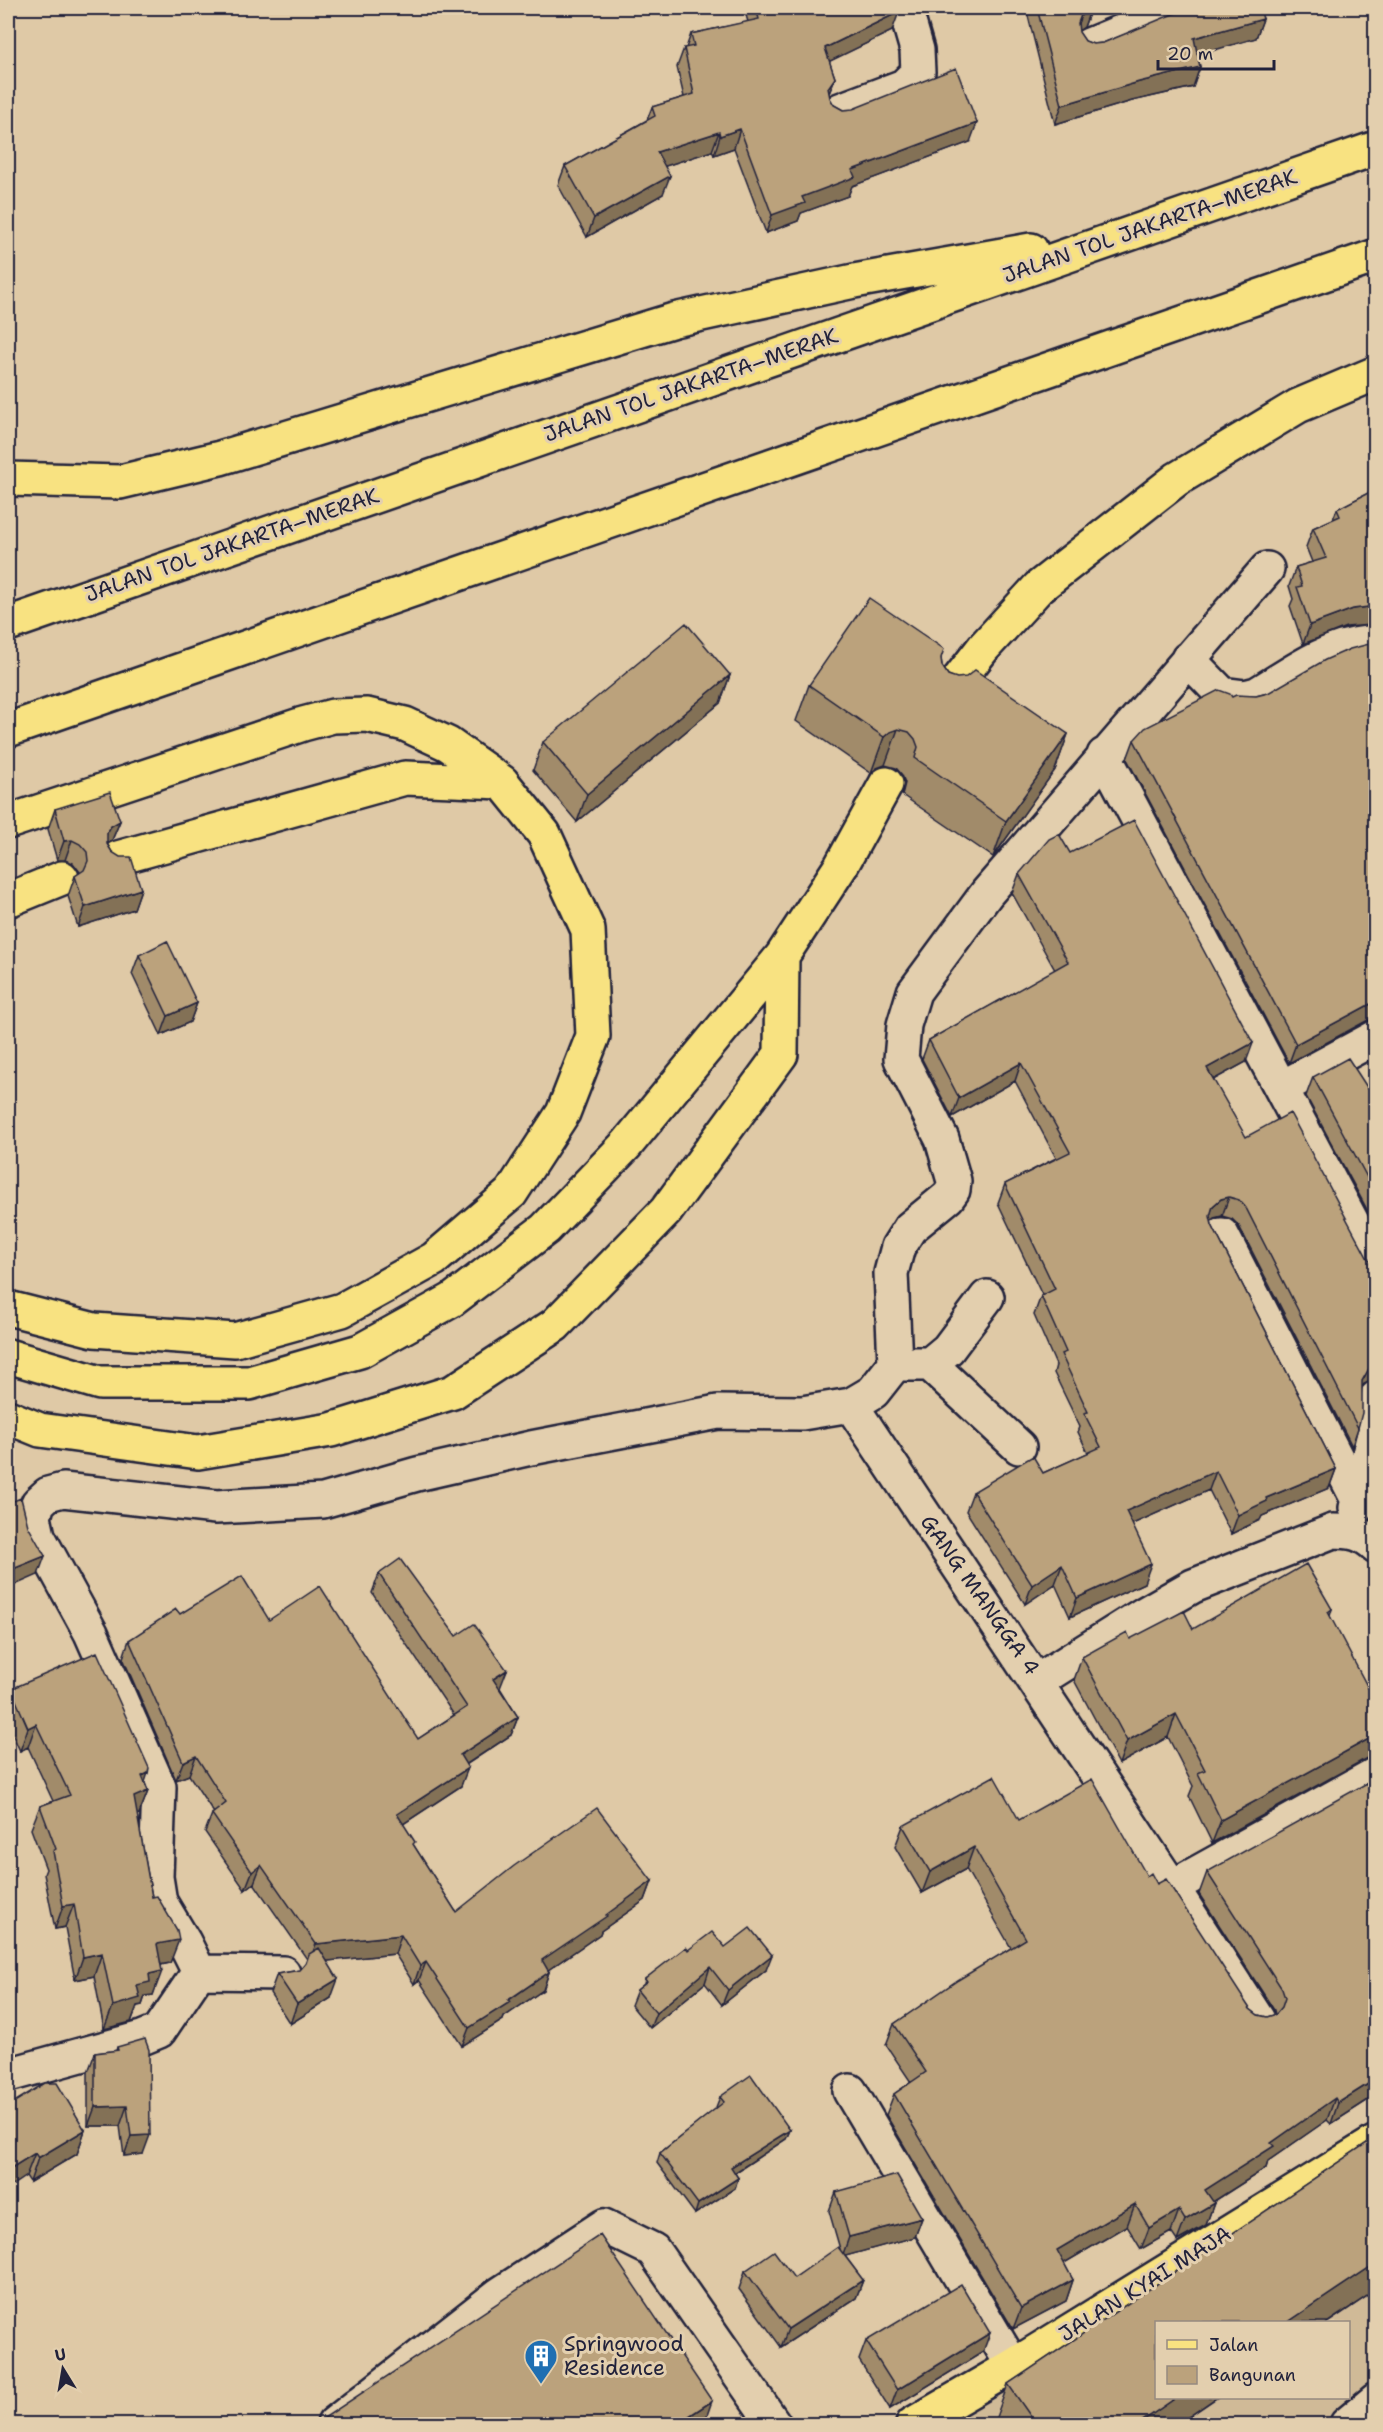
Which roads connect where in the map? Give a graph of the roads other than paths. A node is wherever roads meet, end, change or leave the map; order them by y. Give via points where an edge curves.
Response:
1 (905, 8) edge
2 (1167, 8) edge
3 (1089, 45) edge
4 (840, 110) edge
5 (1376, 148) edge
6 (1131, 232) junction
7 (1376, 256) edge
8 (1376, 374) edge
9 (8, 479) edge
10 (1267, 569) dead end
11 (8, 624) edge
12 (1376, 650) edge
13 (1188, 659) junction
14 (946, 696) edge
15 (8, 730) edge
16 (1104, 755) junction
17 (502, 782) junction
18 (886, 784) dead end
19 (8, 822) edge
20 (118, 858) edge
21 (63, 878) dead end
22 (8, 900) edge
23 (782, 956) junction
24 (1376, 1037) edge
25 (1281, 1088) junction
26 (1222, 1235) dead end
27 (1376, 1267) edge
28 (987, 1297) dead end
29 (8, 1308) edge
30 (8, 1356) edge
31 (895, 1364) junction
32 (930, 1364) junction
33 (1376, 1398) edge
34 (851, 1405) junction
35 (8, 1417) edge
36 (1019, 1447) dead end
37 (1361, 1526) edge
38 (1036, 1683) junction
39 (1376, 1774) edge
40 (1172, 1887) junction
41 (199, 1972) junction
42 (283, 1973) edge
43 (1258, 2020) edge
44 (8, 2075) edge
45 (850, 2091) dead end
46 (1376, 2142) edge
47 (1013, 2366) junction
48 (1376, 2400) edge
49 (334, 2424) edge
50 (774, 2424) edge
51 (914, 2424) edge
52 (1347, 2424) edge

1 - 4 street via 917,50 918,72 904,86
2 - 3 street via 1157,17
5 - 6 main road, JALAN TOL JAKARTA–MERAK
6 - 9 main road via 854,281 674,320 220,458 120,482
6 - 11 main road, JALAN TOL JAKARTA–MERAK
7 - 15 main road
8 - 14 main road via 1298,406 1178,479 1039,586
10 - 13 street
12 - 13 street via 1367,643 1322,654 1257,694 1245,697 1222,694
13 - 16 street
16 - 25 street
16 - 31 street via 987,893 914,992 904,1025 901,1059 942,1139 954,1181 948,1197 910,1228 898,1247 891,1273
17 - 19 main road via 448,744 405,724 367,714 333,716
17 - 20 main road via 405,778
17 - 29 main road via 544,834 588,930 593,1036 563,1113 511,1193 434,1259 342,1310 235,1340 94,1330
18 - 23 main road via 841,866
21 - 22 main road
23 - 30 main road via 627,1144 545,1229 452,1300 360,1352 249,1383 100,1383
23 - 35 main road via 781,1054 666,1211 555,1325 453,1392 331,1430 198,1452 40,1430
24 - 25 street
25 - 27 street
26 - 37 street
28 - 32 street via 948,1349
31 - 32 street
31 - 34 street via 873,1392
32 - 36 street
33 - 37 street
34 - 38 street, GANG MANGGA 4
34 - 41 street via 802,1413 707,1414 531,1448 323,1501 216,1507 63,1490 48,1494 38,1503 34,1517 38,1536 91,1633 159,1787 156,1877 160,1902
37 - 38 street, GANG MANGGA 4 via 1333,1531 1193,1586
38 - 40 street
39 - 40 street
40 - 43 street
41 - 42 street
41 - 44 street via 159,2031
45 - 47 street
46 - 47 main road, JALAN KYAI MAJA
47 - 51 main road, JALAN KYAI MAJA
48 - 52 street
49 - 50 street via 500,2294 604,2226 653,2250

